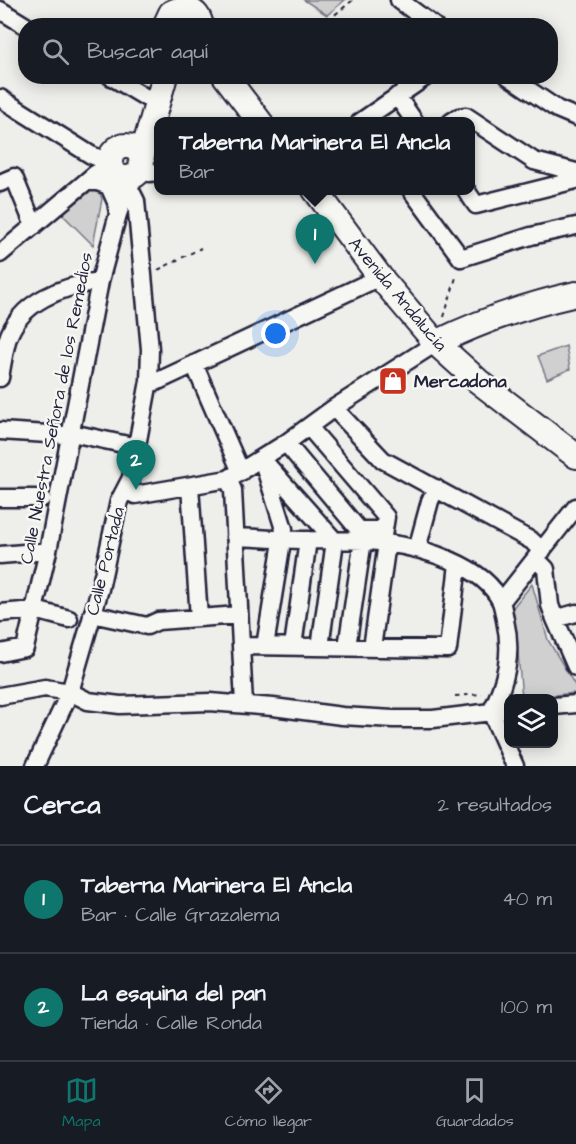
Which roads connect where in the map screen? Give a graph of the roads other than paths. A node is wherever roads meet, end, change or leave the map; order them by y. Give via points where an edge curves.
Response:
1 (399, 0) edge
2 (0, 10) edge
3 (423, 18) edge
4 (18, 21) edge
5 (123, 84) edge
6 (231, 84) edge
7 (415, 84) edge
8 (520, 84) edge
9 (160, 86) edge
10 (398, 96) junction
11 (0, 98) edge
12 (256, 117) edge
13 (367, 117) edge
14 (412, 117) edge
15 (576, 117) edge
16 (475, 122) edge
17 (129, 168) edge
18 (576, 172) edge
19 (7, 180) edge
20 (576, 180) edge
21 (86, 182) junction
22 (319, 195) edge
23 (415, 195) edge
24 (469, 195) edge
25 (118, 214) junction
26 (576, 225) edge
27 (34, 226) junction
28 (108, 250) junction
29 (0, 254) edge
30 (140, 254) junction
31 (380, 277) junction
32 (100, 281) junction
33 (576, 294) edge
34 (436, 343) junction
35 (194, 364) junction
36 (0, 378) edge
37 (149, 381) junction
38 (334, 408) junction
39 (309, 427) junction
40 (0, 430) edge
41 (75, 434) junction
42 (286, 443) junction
43 (137, 447) junction
44 (576, 456) edge
45 (262, 459) junction
46 (235, 475) junction
47 (190, 486) junction
48 (436, 488) junction
49 (126, 490) junction
50 (0, 498) edge
51 (42, 498) dead end
52 (576, 507) edge
53 (235, 537) junction
54 (385, 538) junction
55 (283, 539) junction
56 (308, 540) junction
57 (363, 540) junction
58 (334, 541) junction
59 (417, 549) junction
60 (48, 551) junction
61 (0, 555) edge
62 (539, 555) junction
63 (458, 564) junction
64 (501, 602) junction
65 (35, 610) junction
66 (0, 613) edge
67 (576, 613) edge
68 (239, 615) junction
69 (199, 618) junction
70 (555, 619) junction
71 (82, 620) junction
72 (241, 645) junction
73 (265, 646) junction
74 (293, 646) junction
75 (320, 647) junction
76 (347, 647) junction
77 (372, 648) junction
78 (0, 653) edge
79 (576, 667) edge
80 (70, 692) junction
81 (0, 696) edge
82 (244, 704) junction
83 (576, 704) edge
84 (558, 706) edge
85 (504, 710) edge
86 (491, 712) junction
87 (35, 766) edge
88 (515, 766) edge

1 - 3 street
2 - 4 street
5 - 9 street via 145,98
6 - 12 main road
7 - 10 street
8 - 15 street
9 - 17 main road
10 - 13 street
10 - 14 street
11 - 17 street via 91,155
16 - 18 street via 534,161
17 - 21 street
17 - 25 street, Calle Nuestra Señora de los Remedios
17 - 30 street, Calle Portada
19 - 27 street
20 - 24 street via 476,205
21 - 25 street via 109,186
21 - 27 street
22 - 31 main road, Avenida Andalucía
23 - 26 street via 461,258
25 - 28 street, Calle Nuestra Señora de los Remedios
27 - 29 street
28 - 30 street via 122,241 136,247
28 - 32 street, Calle Nuestra Señora de los Remedios
30 - 37 street, Calle Portada via 150,349
31 - 34 main road, Avenida Andalucía
31 - 35 street
32 - 36 street via 60,290 33,304 7,340
32 - 41 street, Calle Nuestra Señora de los Remedios
33 - 34 main road via 472,325
34 - 38 street
34 - 44 main road, Avenida Andalucía via 478,381
35 - 37 street via 156,382
35 - 46 street
37 - 43 street, Calle Portada
38 - 39 street
38 - 48 street via 383,460
39 - 42 street
39 - 54 street via 386,517
40 - 41 street
41 - 43 street
41 - 60 street, Calle Nuestra Señora de los Remedios
42 - 45 street
42 - 54 street via 359,530
43 - 49 street, Calle Portada
45 - 46 street
45 - 55 street via 284,529
45 - 58 street
46 - 47 street
46 - 53 street
47 - 49 street via 135,495
47 - 69 street
48 - 59 street
48 - 62 street via 532,541
49 - 71 street, Calle Portada via 119,501
50 - 51 street
52 - 62 street
53 - 55 street
53 - 68 street
54 - 57 street
54 - 59 street
54 - 77 street
55 - 56 street
55 - 73 street
56 - 58 street
56 - 74 street
57 - 58 street
57 - 76 street
58 - 75 street
59 - 63 street
60 - 61 street
60 - 65 street, Calle Nuestra Señora de los Remedios
62 - 64 street
62 - 70 street via 546,569
63 - 64 street via 475,573
63 - 77 street via 448,649
64 - 86 street via 509,637 507,671
65 - 66 street
65 - 71 street
65 - 78 street, Calle Nuestra Señora de los Remedios via 25,648
67 - 70 street
68 - 69 street
68 - 72 street
69 - 71 street via 158,621 147,626
70 - 79 street
71 - 80 street, Calle Portada
72 - 73 street
72 - 82 street
73 - 74 street
74 - 75 street
75 - 76 street
76 - 77 street
80 - 81 street via 45,688
80 - 82 street via 87,701 120,705
80 - 87 street, Calle Portada
82 - 86 street via 393,719
83 - 84 street
85 - 86 street
86 - 88 street

